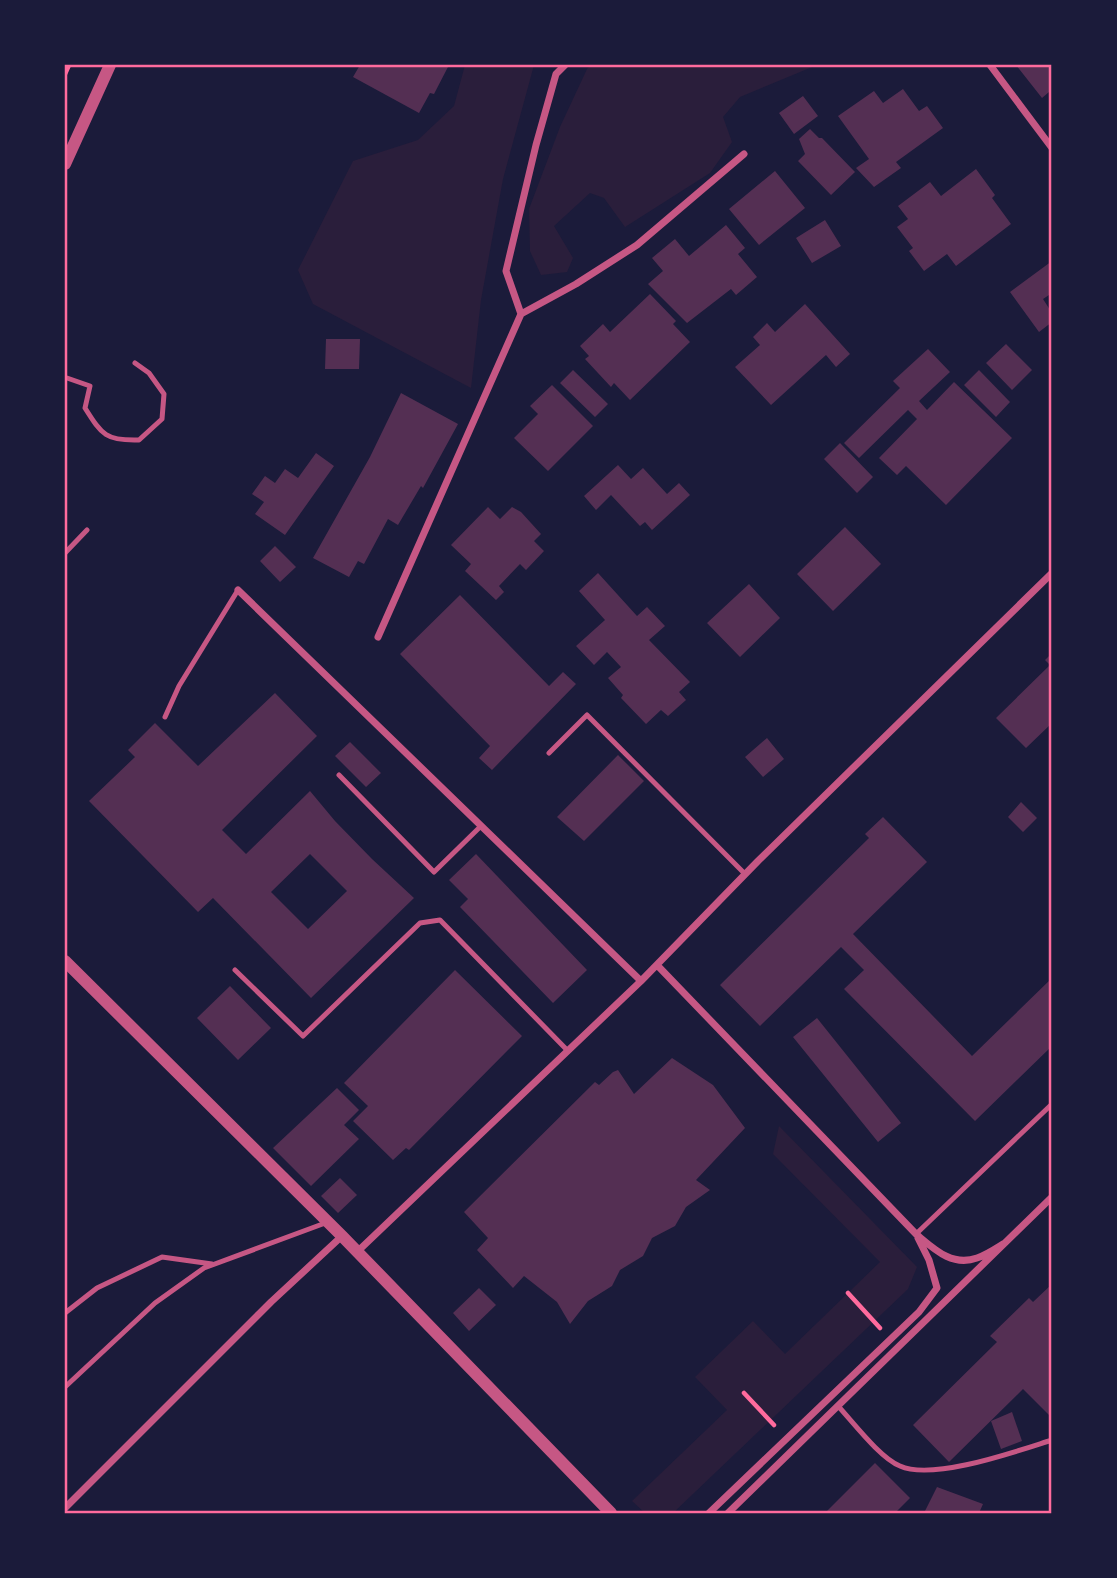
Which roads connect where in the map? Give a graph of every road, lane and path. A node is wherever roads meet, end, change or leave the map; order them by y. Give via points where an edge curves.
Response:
1 (69, 65) edge
2 (110, 65) edge
3 (565, 65) edge
4 (990, 65) edge
5 (65, 74) edge
6 (1052, 148) edge
7 (744, 154) dead end
8 (65, 164) edge
9 (521, 314) junction
10 (135, 363) dead end
11 (67, 378) dead end
12 (87, 530) dead end
13 (65, 553) edge
14 (1052, 573) edge
15 (238, 590) joint
16 (378, 637) dead end
17 (165, 718) dead end
18 (549, 753) dead end
19 (339, 775) dead end
20 (481, 826) junction
21 (746, 874) junction
22 (65, 961) edge
23 (657, 965) junction
24 (236, 970) dead end
25 (641, 981) junction
26 (568, 1051) junction
27 (1052, 1104) edge
28 (1052, 1197) edge
29 (328, 1222) junction
30 (916, 1234) junction
31 (342, 1236) junction
32 (1003, 1244) junction
33 (357, 1252) junction
34 (215, 1264) junction
35 (848, 1293) dead end
36 (65, 1313) edge
37 (891, 1339) junction
38 (65, 1387) edge
39 (744, 1393) dead end
40 (838, 1406) junction
41 (786, 1439) junction
42 (1052, 1440) edge
43 (65, 1508) edge
44 (611, 1513) edge
45 (709, 1513) edge
46 (728, 1513) edge

1 - 5 path
2 - 8 street
3 - 9 street via 556,74 506,271
4 - 6 street
7 - 9 street via 637,245
9 - 16 street
10 - 11 lane via 164,394 162,419 139,440 118,441 100,432 85,408 90,386
12 - 13 lane
14 - 21 street
15 - 17 lane
15 - 20 street
18 - 21 lane via 587,715
19 - 20 lane via 434,872
20 - 25 street
21 - 23 street
22 - 29 street
23 - 25 street
23 - 30 street
24 - 26 lane via 303,1036 420,923 440,920
25 - 26 street
26 - 33 street
27 - 30 lane
28 - 32 street
29 - 31 street
29 - 34 lane
30 - 32 street via 956,1261 977,1258
30 - 37 street via 937,1288
31 - 33 street
31 - 43 street
32 - 40 street
33 - 44 street
34 - 36 lane via 162,1257 97,1288
34 - 38 lane via 155,1303
35 - 37 path
37 - 41 street
39 - 41 path
40 - 42 lane via 884,1455 899,1466 918,1471 997,1457
40 - 46 street
41 - 45 street

